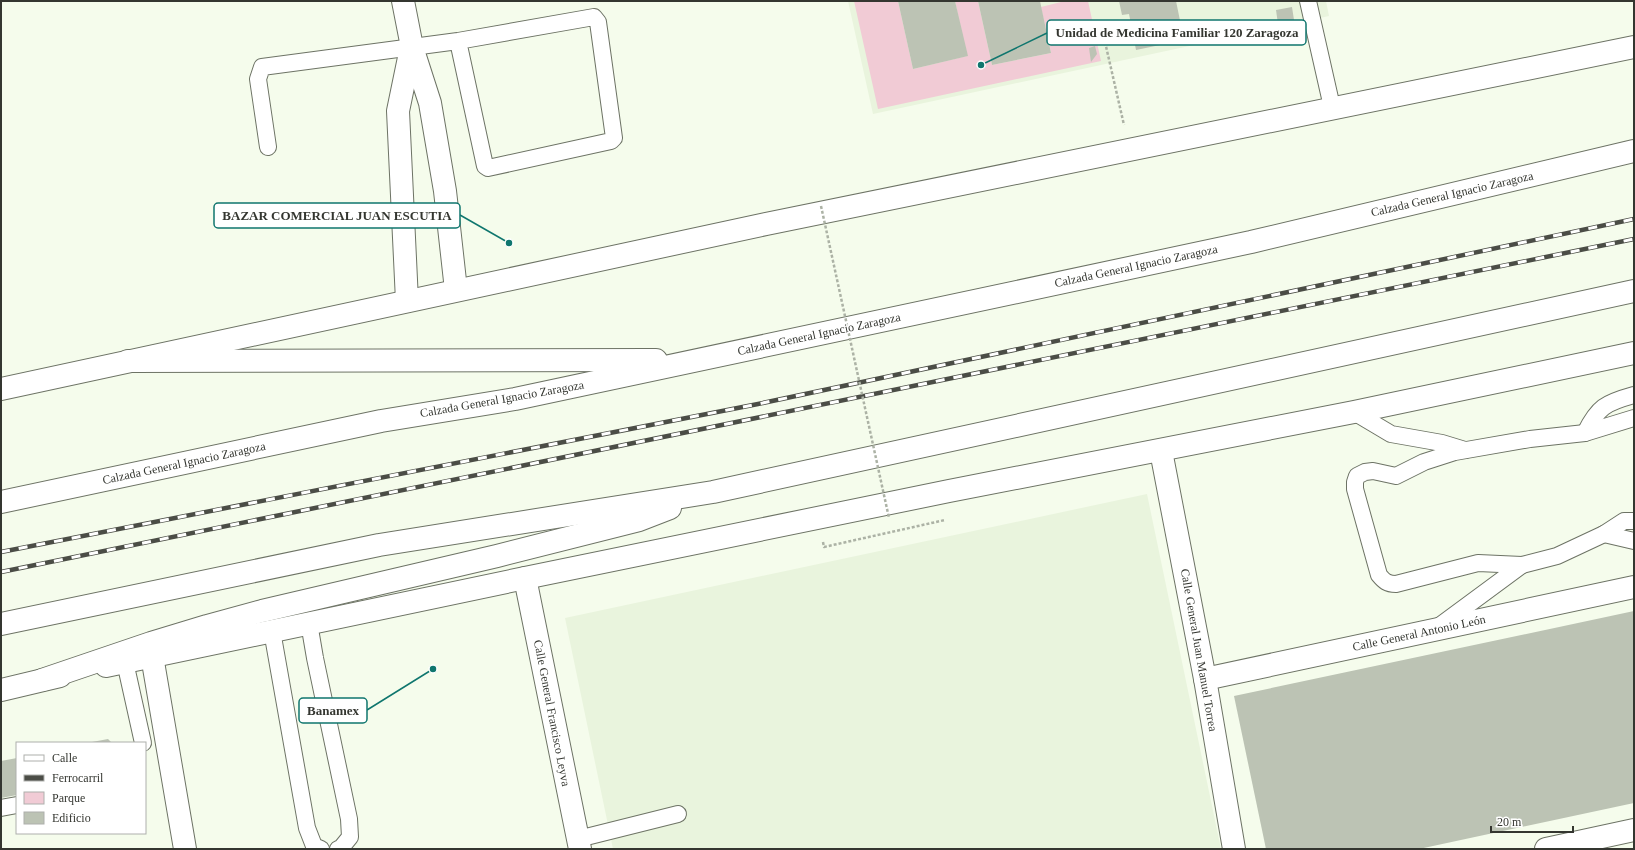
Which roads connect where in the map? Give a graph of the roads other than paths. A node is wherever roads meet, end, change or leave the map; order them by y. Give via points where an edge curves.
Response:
1 (403, 1) edge
2 (1308, 1) edge
3 (458, 41) junction
4 (412, 47) junction
5 (1634, 47) edge
6 (1332, 108) junction
7 (268, 147) dead end
8 (1634, 151) edge
9 (456, 290) junction
10 (1634, 291) edge
11 (407, 301) junction
12 (1634, 352) edge
13 (703, 359) junction
14 (128, 361) junction
15 (1, 389) edge
16 (1634, 395) edge
17 (1354, 412) junction
18 (1634, 418) edge
19 (1585, 434) junction
20 (1466, 450) junction
21 (1161, 451) junction
22 (713, 492) junction
23 (1, 502) edge
24 (1634, 521) edge
25 (1604, 534) junction
26 (1634, 542) edge
27 (1522, 565) junction
28 (525, 578) junction
29 (1634, 588) edge
30 (309, 623) junction
31 (1, 624) edge
32 (1435, 629) junction
33 (272, 631) junction
34 (152, 656) junction
35 (125, 662) junction
36 (1205, 679) junction
37 (42, 680) junction
38 (1, 690) edge
39 (142, 742) edge
40 (16, 804) edge
41 (1, 808) edge
42 (678, 814) dead end
43 (1634, 830) edge
44 (579, 844) edge
45 (185, 849) edge
46 (321, 849) edge
47 (338, 849) edge
48 (1234, 849) edge
49 (1546, 849) edge

1 - 4 main road
2 - 6 lane
3 - 3 lane via 594,17 598,22 614,138 611,141 488,168 485,166
3 - 4 lane
4 - 7 lane via 262,67 258,79
4 - 9 main road via 430,103 445,191
4 - 11 main road via 398,111
5 - 6 main road
6 - 9 main road
8 - 13 main road, Calzada General Ignacio Zaragoza via 1251,242
9 - 11 main road
10 - 22 main road
11 - 14 main road
12 - 17 main road
13 - 14 main road
13 - 23 main road, Calzada General Ignacio Zaragoza via 515,399 381,421
14 - 15 main road
16 - 19 lane via 1604,406 1594,416
17 - 20 lane via 1391,434
17 - 21 main road
18 - 19 lane
19 - 20 lane via 1530,439
20 - 27 lane via 1424,462 1396,476 1373,471 1357,476 1355,489 1379,575 1383,581 1396,584 1478,563
21 - 28 main road via 948,491
21 - 36 main road, Calle General Juan Manuel Torrea
22 - 31 main road via 379,545
22 - 37 main road via 639,520 206,626
24 - 25 lane via 1624,521
25 - 26 lane
25 - 27 lane via 1557,556
27 - 32 lane
28 - 30 main road
28 - 44 main road, Calle General Francisco Leyva
29 - 32 main road, Calle General Antonio León
30 - 33 main road
30 - 47 lane via 349,819 350,837
32 - 36 main road, Calle General Antonio León
33 - 34 main road
33 - 46 lane via 307,828 314,846
34 - 35 main road
34 - 45 main road
35 - 37 main road
35 - 39 lane
36 - 48 main road, Calle General Juan Manuel Torrea
37 - 38 main road
40 - 41 lane
42 - 44 lane
43 - 49 main road

